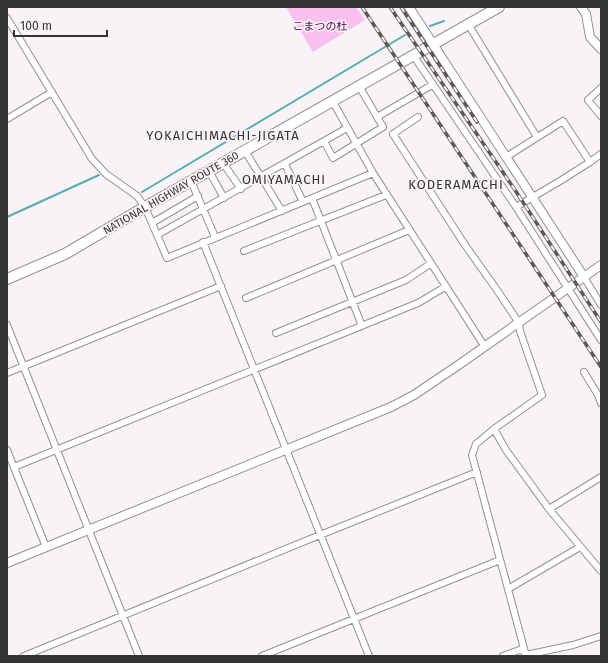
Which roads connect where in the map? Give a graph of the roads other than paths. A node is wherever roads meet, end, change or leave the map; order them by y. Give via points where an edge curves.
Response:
1 (499, 7) edge
2 (581, 7) edge
3 (412, 8) edge
4 (7, 18) edge
5 (468, 24) junction
6 (432, 44) junction
7 (601, 49) edge
8 (413, 55) junction
9 (432, 85) junction
10 (359, 86) junction
11 (601, 88) edge
12 (52, 92) junction
13 (333, 102) junction
14 (601, 116) edge
15 (377, 117) junction
16 (418, 117) dead end
17 (7, 119) edge
18 (347, 128) junction
19 (538, 137) junction
20 (324, 141) junction
21 (356, 144) junction
22 (246, 151) junction
23 (601, 154) edge
24 (506, 157) junction
25 (590, 162) junction
26 (223, 163) junction
27 (285, 164) junction
28 (209, 171) junction
29 (372, 173) junction
30 (261, 177) junction
31 (191, 181) junction
32 (240, 188) junction
33 (386, 195) junction
34 (198, 196) junction
35 (533, 197) junction
36 (224, 198) junction
37 (312, 198) junction
38 (304, 202) junction
39 (145, 207) junction
40 (516, 207) junction
41 (204, 209) junction
42 (282, 211) junction
43 (320, 220) junction
44 (152, 223) junction
45 (409, 230) junction
46 (157, 235) junction
47 (215, 238) junction
48 (203, 242) junction
49 (244, 251) dead end
50 (336, 261) junction
51 (430, 264) junction
52 (601, 265) edge
53 (584, 277) junction
54 (7, 279) edge
55 (221, 286) junction
56 (445, 287) junction
57 (568, 288) junction
58 (246, 298) dead end
59 (353, 303) junction
60 (601, 305) edge
61 (519, 323) junction
62 (7, 325) edge
63 (362, 326) junction
64 (276, 333) dead end
65 (601, 340) edge
66 (484, 347) junction
67 (23, 367) junction
68 (254, 369) junction
69 (584, 372) dead end
70 (7, 373) edge
71 (601, 403) edge
72 (494, 429) junction
73 (287, 449) junction
74 (7, 450) edge
75 (56, 450) junction
76 (14, 467) junction
77 (477, 472) junction
78 (601, 477) edge
79 (549, 509) junction
80 (89, 530) junction
81 (320, 535) junction
82 (46, 547) junction
83 (580, 547) junction
84 (500, 560) junction
85 (7, 563) edge
86 (601, 571) edge
87 (508, 589) junction
88 (123, 616) junction
89 (354, 619) junction
90 (601, 636) edge
91 (526, 655) edge
92 (24, 656) edge
93 (139, 656) edge
94 (262, 656) edge
95 (369, 656) edge
96 (503, 656) edge

1 - 5 highway, NATIONAL HIGHWAY ROUTE 360
2 - 7 street via 586,14 590,37
3 - 6 street
4 - 12 street
5 - 6 highway, NATIONAL HIGHWAY ROUTE 360
5 - 19 street
6 - 8 highway, NATIONAL HIGHWAY ROUTE 360
6 - 24 street
8 - 9 street
8 - 10 highway, NATIONAL HIGHWAY ROUTE 360
9 - 15 street
9 - 40 street
10 - 13 highway, NATIONAL HIGHWAY ROUTE 360
10 - 15 street
11 - 14 street via 588,100
12 - 17 street
12 - 39 street via 100,169 137,196
13 - 18 street
13 - 22 highway, NATIONAL HIGHWAY ROUTE 360
15 - 21 street via 383,127
16 - 61 street via 393,134
18 - 20 street
18 - 21 street
19 - 24 street
19 - 25 street via 563,121
20 - 21 street via 333,158
20 - 27 street
21 - 29 street
22 - 26 highway, NATIONAL HIGHWAY ROUTE 360
22 - 30 street
23 - 25 street
24 - 35 street
25 - 35 street
26 - 28 highway, NATIONAL HIGHWAY ROUTE 360
26 - 32 street
27 - 30 street
27 - 38 street
28 - 31 highway, NATIONAL HIGHWAY ROUTE 360
28 - 36 street
29 - 33 street
29 - 37 street
30 - 32 street
30 - 42 street
31 - 34 street
31 - 39 highway, NATIONAL HIGHWAY ROUTE 360
32 - 36 street
33 - 43 street
33 - 45 street
34 - 41 street
34 - 44 street
35 - 40 street
35 - 53 street
36 - 41 street
37 - 38 street
37 - 43 street
38 - 42 street
39 - 44 street
39 - 54 highway, NATIONAL HIGHWAY ROUTE 360 via 65,254
40 - 57 street
41 - 46 street
41 - 47 street
42 - 47 street
43 - 49 street
43 - 50 street
44 - 46 street
45 - 50 street
45 - 51 street
46 - 48 street via 167,258
47 - 48 street
48 - 55 street
50 - 58 street
50 - 59 street
51 - 56 street
51 - 59 street via 406,280
52 - 53 street
53 - 57 street
53 - 60 street
55 - 67 street
55 - 68 street
56 - 63 street via 418,303
56 - 66 street
57 - 61 street
57 - 65 street
59 - 63 street
59 - 64 street
61 - 66 street
61 - 72 street via 542,395
62 - 67 street
63 - 68 street
66 - 73 street via 414,395 391,407
67 - 70 street
67 - 75 street
68 - 73 street
68 - 75 street
69 - 71 street
72 - 77 street via 476,444 472,455
72 - 79 street via 506,450
73 - 80 street
73 - 81 street
74 - 76 street
75 - 76 street
75 - 80 street
76 - 82 street
77 - 81 street
77 - 84 street
78 - 79 street
79 - 83 street
80 - 82 street
80 - 88 street
81 - 88 street
81 - 89 street
82 - 85 street
83 - 86 street
83 - 87 street
84 - 87 street
84 - 89 street
87 - 91 street
88 - 92 street
88 - 93 street
89 - 94 street
89 - 95 street
90 - 91 street
91 - 96 street via 522,649

